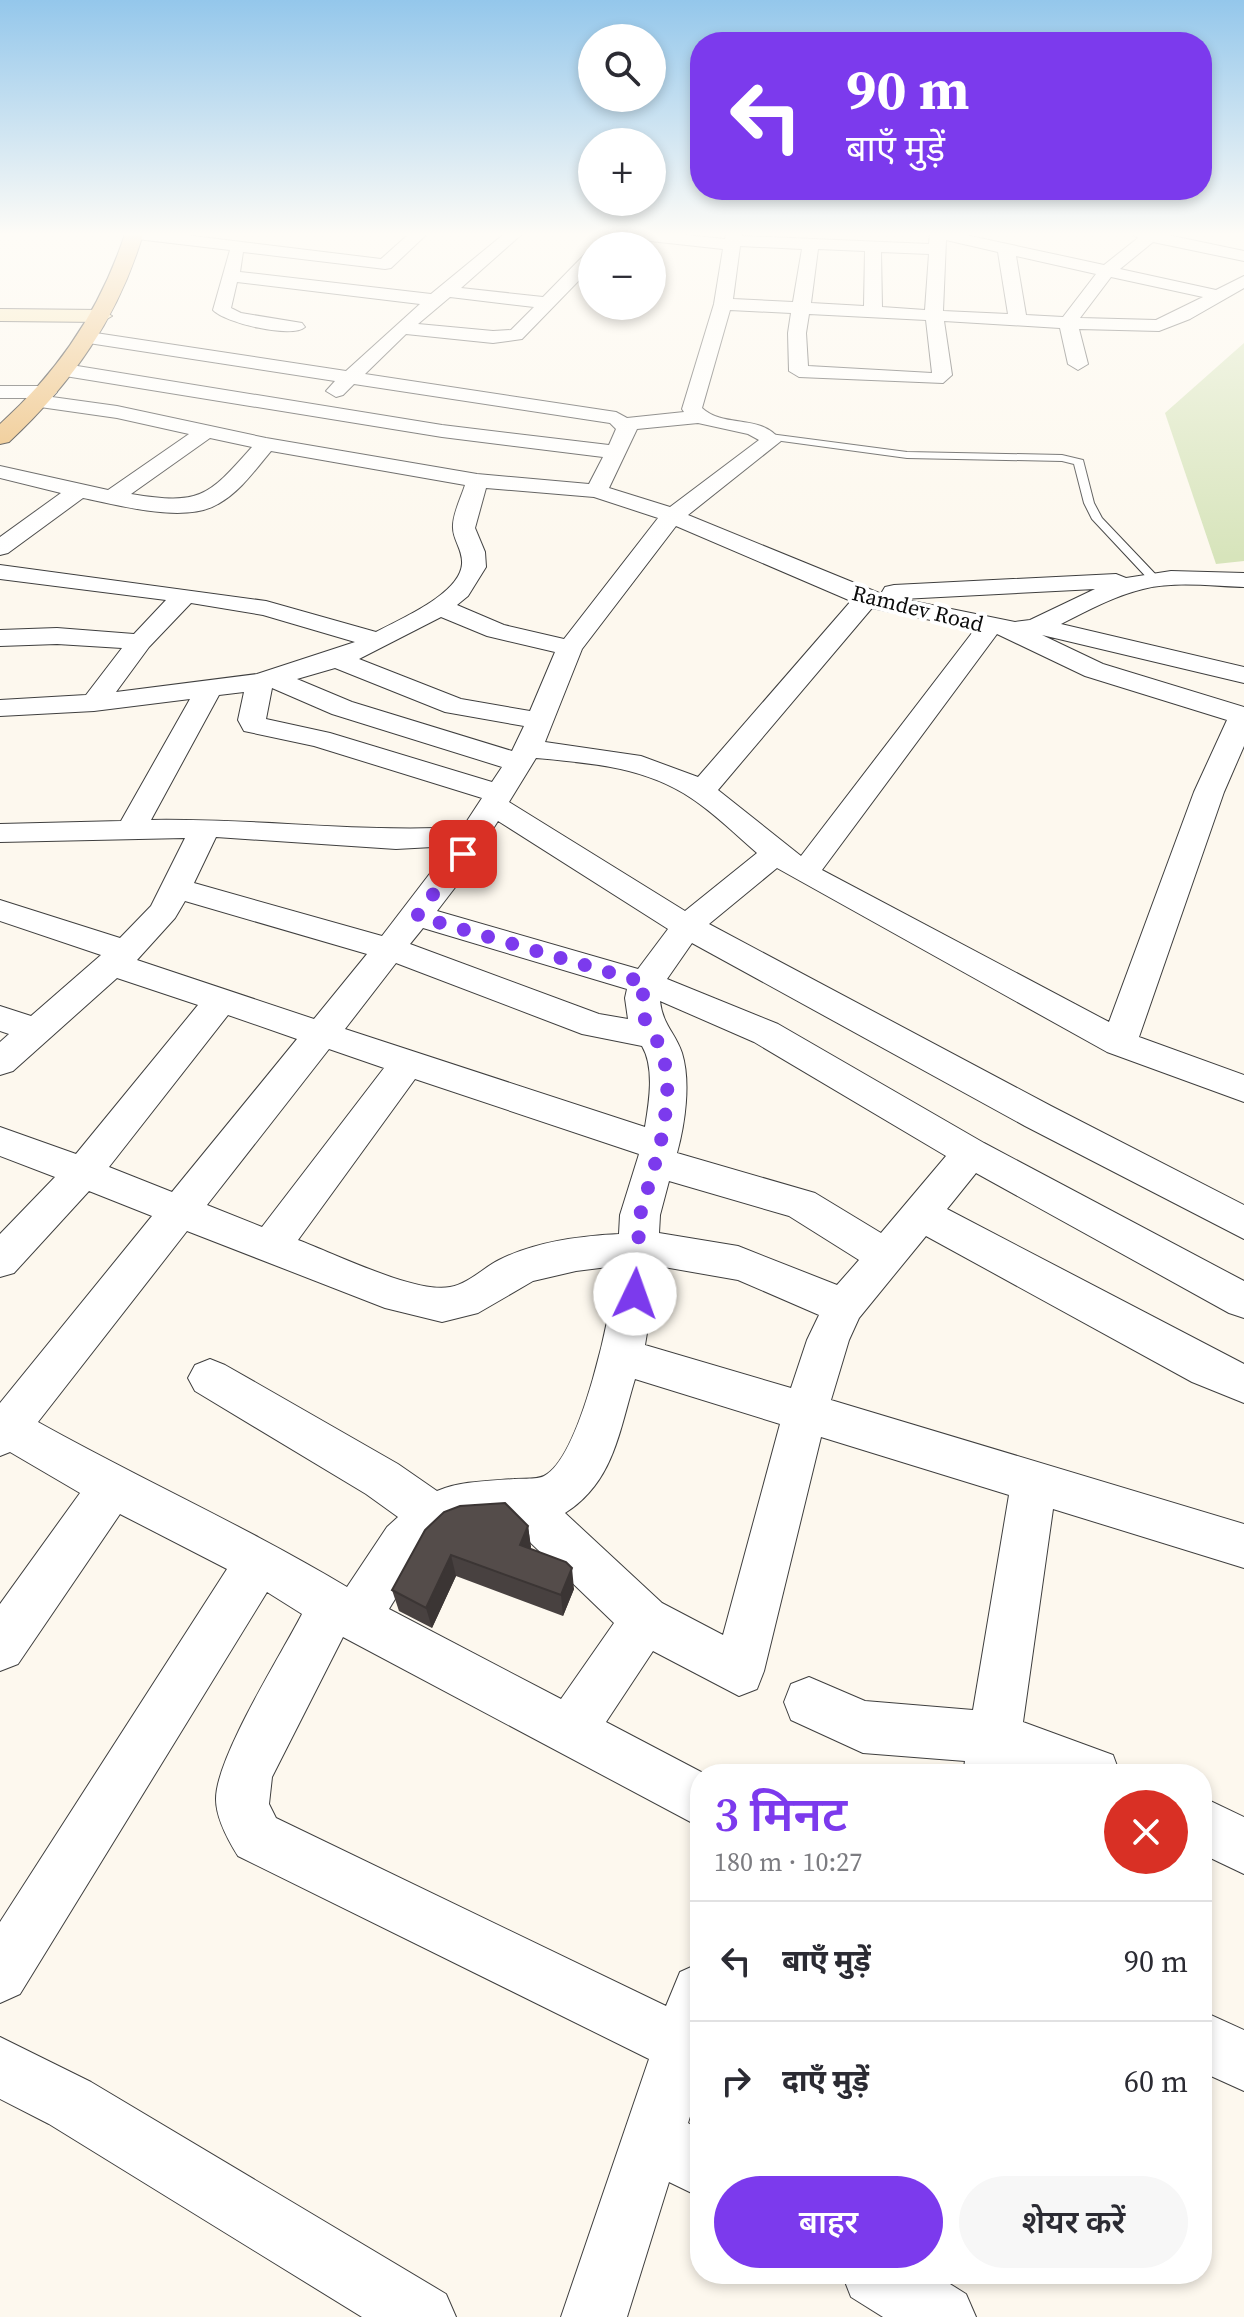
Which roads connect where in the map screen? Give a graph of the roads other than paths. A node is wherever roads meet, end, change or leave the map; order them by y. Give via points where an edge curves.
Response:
1 (76, 342) edge
2 (82, 342) edge
3 (166, 342) edge
4 (280, 342) edge
5 (387, 342) edge
6 (712, 342) edge
7 (803, 342) edge
8 (931, 342) edge
9 (1073, 342) edge
10 (253, 364) junction
11 (1078, 364) dead end
12 (65, 370) junction
13 (349, 379) junction
14 (0, 392) edge
15 (40, 395) junction
16 (317, 409) junction
17 (700, 417) junction
18 (624, 424) junction
19 (0, 426) edge
20 (207, 431) junction
21 (0, 437) edge
22 (770, 437) junction
23 (268, 444) junction
24 (614, 452) junction
25 (0, 472) edge
26 (477, 481) junction
27 (79, 490) junction
28 (596, 491) junction
29 (113, 496) junction
30 (671, 517) junction
31 (5, 539) edge
32 (0, 572) edge
33 (1244, 580) edge
34 (1146, 581) junction
35 (185, 595) junction
36 (855, 595) junction
37 (440, 607) junction
38 (1014, 627) junction
39 (0, 638) edge
40 (379, 641) junction
41 (140, 642) junction
42 (570, 648) junction
43 (336, 659) junction
44 (1244, 675) edge
45 (267, 680) junction
46 (210, 687) junction
47 (94, 703) junction
48 (0, 708) edge
49 (530, 744) junction
50 (701, 791) junction
51 (497, 799) junction
52 (205, 829) junction
53 (131, 830) junction
54 (0, 833) edge
55 (474, 836) junction
56 (790, 863) junction
57 (177, 889) junction
58 (0, 910) edge
59 (417, 916) junction
60 (687, 926) junction
61 (390, 949) junction
62 (119, 958) junction
63 (646, 983) junction
64 (221, 1001) junction
65 (0, 1018) edge
66 (36, 1031) junction
67 (321, 1035) junction
68 (654, 1036) junction
69 (1119, 1043) junction
70 (0, 1062) edge
71 (407, 1064) junction
72 (1244, 1089) edge
73 (0, 1141) edge
74 (971, 1153) junction
75 (658, 1154) junction
76 (84, 1171) junction
77 (180, 1212) junction
78 (921, 1214) junction
79 (1244, 1223) edge
80 (270, 1247) junction
81 (637, 1249) junction
82 (886, 1256) junction
83 (0, 1261) edge
84 (1244, 1301) edge
85 (844, 1307) junction
86 (621, 1356) junction
87 (210, 1378) dead end
88 (1244, 1384) edge
89 (805, 1412) junction
90 (3, 1429) edge
91 (1034, 1482) junction
92 (112, 1487) junction
93 (518, 1500) junction
94 (433, 1515) junction
95 (1244, 1546) edge
96 (259, 1561) junction
97 (344, 1611) junction
98 (645, 1620) junction
99 (0, 1646) edge
100 (809, 1702) dead end
101 (570, 1731) junction
102 (992, 1756) edge
103 (1037, 1764) edge
104 (690, 1795) edge
105 (1212, 1829) edge
106 (1244, 1847) edge
107 (0, 1974) edge
108 (690, 2018) edge
109 (690, 2027) edge
110 (1212, 2046) edge
111 (1244, 2061) edge
112 (0, 2067) edge
113 (676, 2150) edge
114 (423, 2317) edge
115 (594, 2317) edge

1 - 15 main road
2 - 12 main road
3 - 10 street
4 - 10 street
5 - 13 street
6 - 17 street via 692,409
7 - 8 street via 799,371 936,379 942,375
9 - 11 street
10 - 13 street
12 - 15 main road
12 - 16 street
13 - 16 street
13 - 18 street via 600,414
14 - 15 street, Ramdev Road
15 - 19 main road
15 - 20 street, Ramdev Road
15 - 21 main road
16 - 23 street
16 - 24 street
17 - 18 street
17 - 22 street
18 - 24 street via 625,434
20 - 23 street, Ramdev Road
20 - 29 street
22 - 30 street via 767,447
22 - 34 lane via 907,455 1079,462 1097,519
23 - 26 street, Ramdev Road
23 - 29 street via 202,504 171,506
24 - 28 street
25 - 27 street
26 - 28 street, Ramdev Road
26 - 37 street via 464,528 474,567 459,591
27 - 29 street
27 - 31 street
28 - 30 street, Ramdev Road
30 - 36 street, Ramdev Road
30 - 42 street
32 - 35 street
33 - 34 street
34 - 36 street
34 - 38 street
35 - 40 street via 266,608
35 - 41 street
36 - 38 street, Ramdev Road
36 - 50 street
37 - 40 street
37 - 42 street via 496,631
38 - 44 street, Ramdev Road
38 - 56 street
38 - 69 street via 1094,670 1226,709 1241,722 1209,792
39 - 41 street
40 - 43 street
41 - 47 street
42 - 49 street
43 - 45 street
43 - 49 street via 455,706
45 - 46 street
45 - 49 street via 342,708
45 - 51 street via 254,725 320,739
46 - 47 street
46 - 53 street
47 - 48 street
49 - 50 street via 637,765
49 - 51 street
50 - 56 street
51 - 55 street
51 - 60 street
52 - 53 street
52 - 55 street via 396,840
52 - 57 street
53 - 54 street
55 - 59 street
56 - 60 street
56 - 69 street
57 - 61 street
57 - 62 street via 164,911
58 - 62 street
59 - 61 street
59 - 63 street
60 - 63 street
60 - 79 street
61 - 67 street
61 - 68 street via 594,1025
62 - 64 street
62 - 66 street
63 - 68 street via 645,1020
63 - 74 street via 766,1033
64 - 67 street
64 - 76 street
65 - 66 street
66 - 70 street
67 - 71 street
67 - 77 street
68 - 75 street via 664,1053 668,1079
69 - 72 street
71 - 75 street
71 - 80 street
73 - 76 street
74 - 78 street
74 - 84 street
75 - 81 street via 640,1215
75 - 82 street via 801,1204
76 - 77 street
76 - 83 street
77 - 80 street
77 - 90 street
78 - 82 street
78 - 88 street
80 - 81 street via 444,1305 464,1301 520,1268 556,1258
81 - 85 street via 709,1255 742,1264
81 - 86 street via 635,1294
82 - 85 street
85 - 89 street
86 - 89 street
86 - 93 street via 586,1463 573,1482 550,1498
87 - 94 street
89 - 91 street
89 - 98 street via 739,1671
90 - 92 street
91 - 95 street
91 - 102 street
92 - 96 street
92 - 99 street
93 - 94 street via 455,1505
93 - 98 street
94 - 97 street
96 - 97 street
96 - 107 street
97 - 101 street
97 - 108 street via 248,1770 243,1814 257,1837
98 - 101 street
100 - 102 street via 863,1727
101 - 104 street
102 - 103 street
105 - 106 street
109 - 113 street
110 - 111 street
112 - 114 street via 70,2103
113 - 115 street

